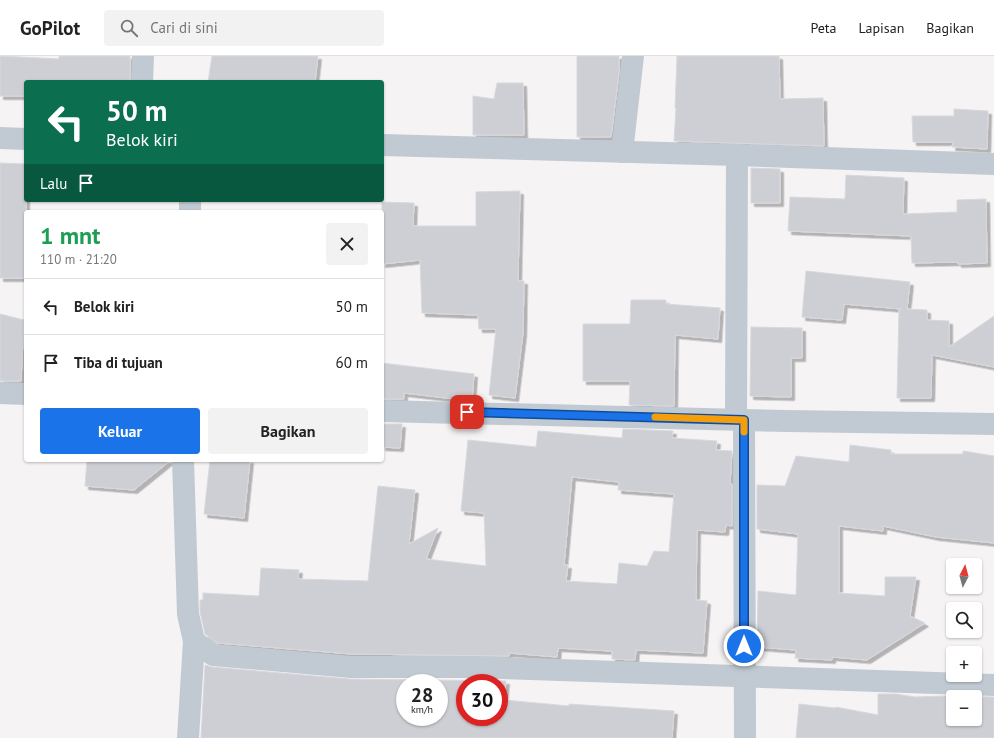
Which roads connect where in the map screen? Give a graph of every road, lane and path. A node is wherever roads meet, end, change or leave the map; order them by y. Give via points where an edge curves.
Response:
1 (143, 56) edge
2 (633, 56) edge
3 (142, 80) edge
4 (0, 138) edge
5 (24, 138) edge
6 (384, 145) edge
7 (622, 152) junction
8 (737, 155) junction
9 (994, 164) edge
10 (0, 393) edge
11 (24, 394) edge
12 (384, 411) edge
13 (740, 420) junction
14 (994, 424) edge
15 (183, 462) edge
16 (194, 641) junction
17 (744, 676) junction
18 (994, 685) edge
19 (188, 738) edge
20 (745, 738) edge

1 - 3 street
2 - 7 street
4 - 5 street
6 - 7 street
7 - 8 street
8 - 9 street
8 - 13 street
10 - 11 street
12 - 13 street
13 - 14 street
13 - 17 street
15 - 16 street via 188,614
16 - 17 street via 213,655 351,667
16 - 19 street
17 - 18 street
17 - 20 street

